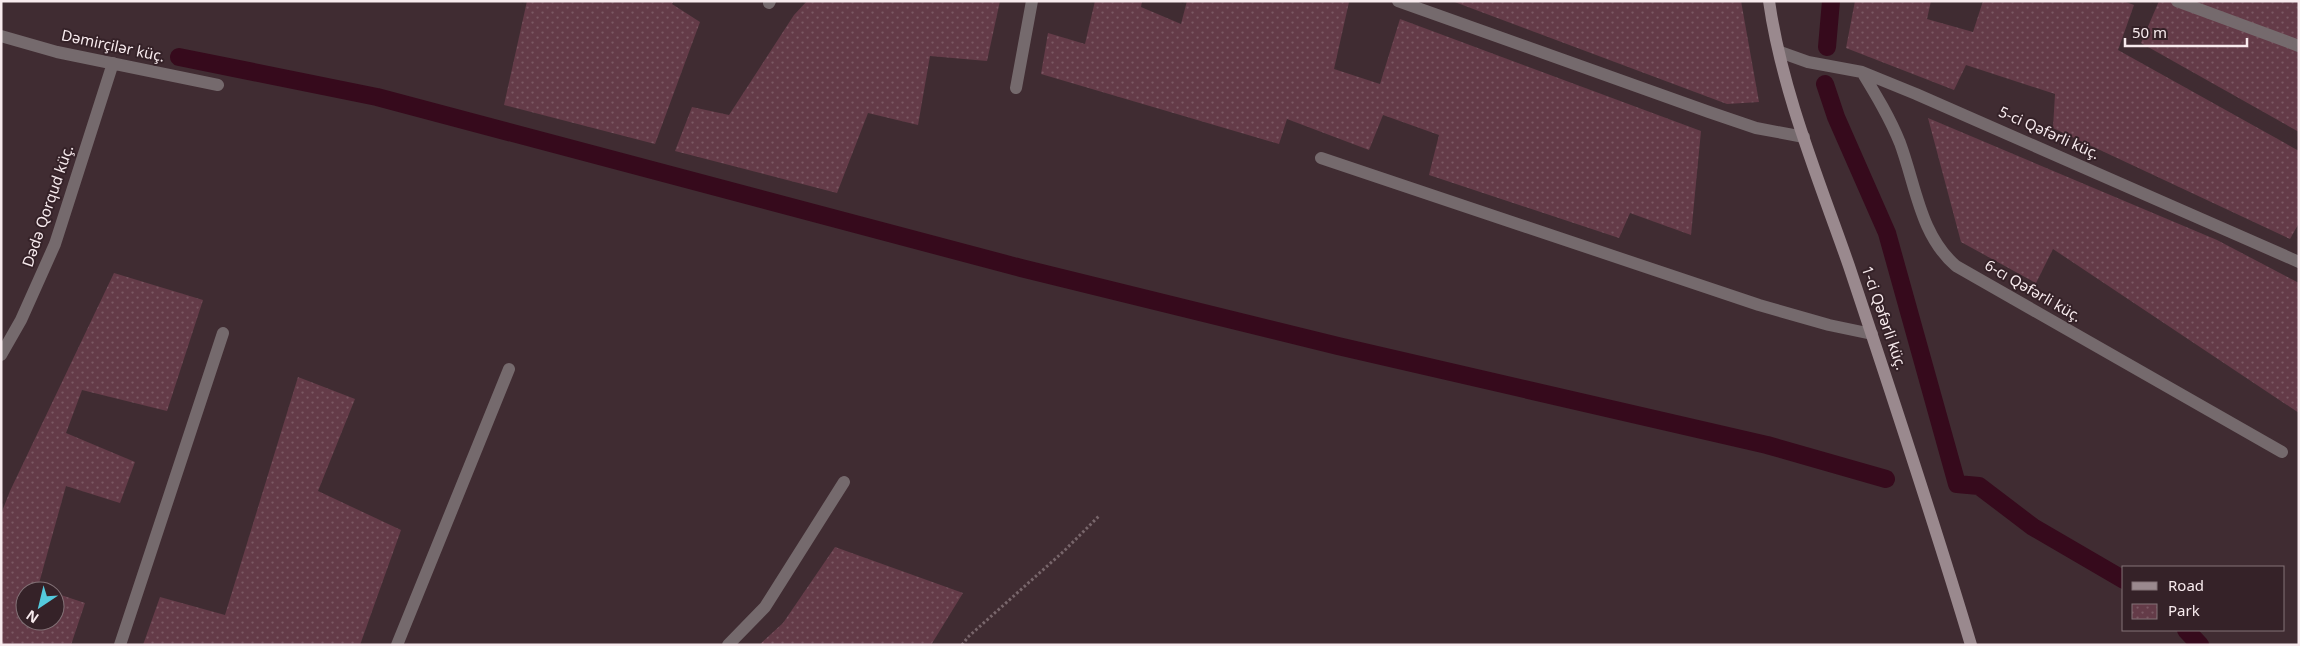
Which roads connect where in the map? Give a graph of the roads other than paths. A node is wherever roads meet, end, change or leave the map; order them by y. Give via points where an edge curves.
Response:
1 (1032, 1) edge
2 (1398, 1) edge
3 (1769, 1) edge
4 (2177, 1) edge
5 (1, 36) edge
6 (2299, 46) edge
7 (1780, 52) junction
8 (113, 63) junction
9 (1862, 72) junction
10 (218, 85) dead end
11 (1016, 88) dead end
12 (1804, 136) junction
13 (1321, 158) dead end
14 (2299, 262) edge
15 (223, 333) dead end
16 (1872, 334) junction
17 (1, 355) edge
18 (509, 368) dead end
19 (2282, 452) dead end
20 (844, 482) dead end
21 (120, 645) edge
22 (397, 645) edge
23 (728, 645) edge
24 (1971, 645) edge

1 - 11 street
2 - 12 street via 1756,128
3 - 7 street, 1-ci Qəfərli küç.
4 - 6 street
5 - 8 street, Dəmirçilər küç.
7 - 9 street, 5-ci Qəfərli küç. via 1808,62
7 - 12 street, 1-ci Qəfərli küç.
8 - 10 street, Dəmirçilər küç.
8 - 17 street, Dədə Qorqud küç. via 54,244 21,320
9 - 14 street, 5-ci Qəfərli küç. via 1958,111
9 - 19 street, 6-cı Qəfərli küç. via 1891,121 1930,235 1942,254 1956,266
12 - 16 street, 1-ci Qəfərli küç.
13 - 16 street via 1759,305
15 - 21 street
16 - 24 street, 1-ci Qəfərli küç. via 1938,533
18 - 22 street
20 - 23 street via 765,607

